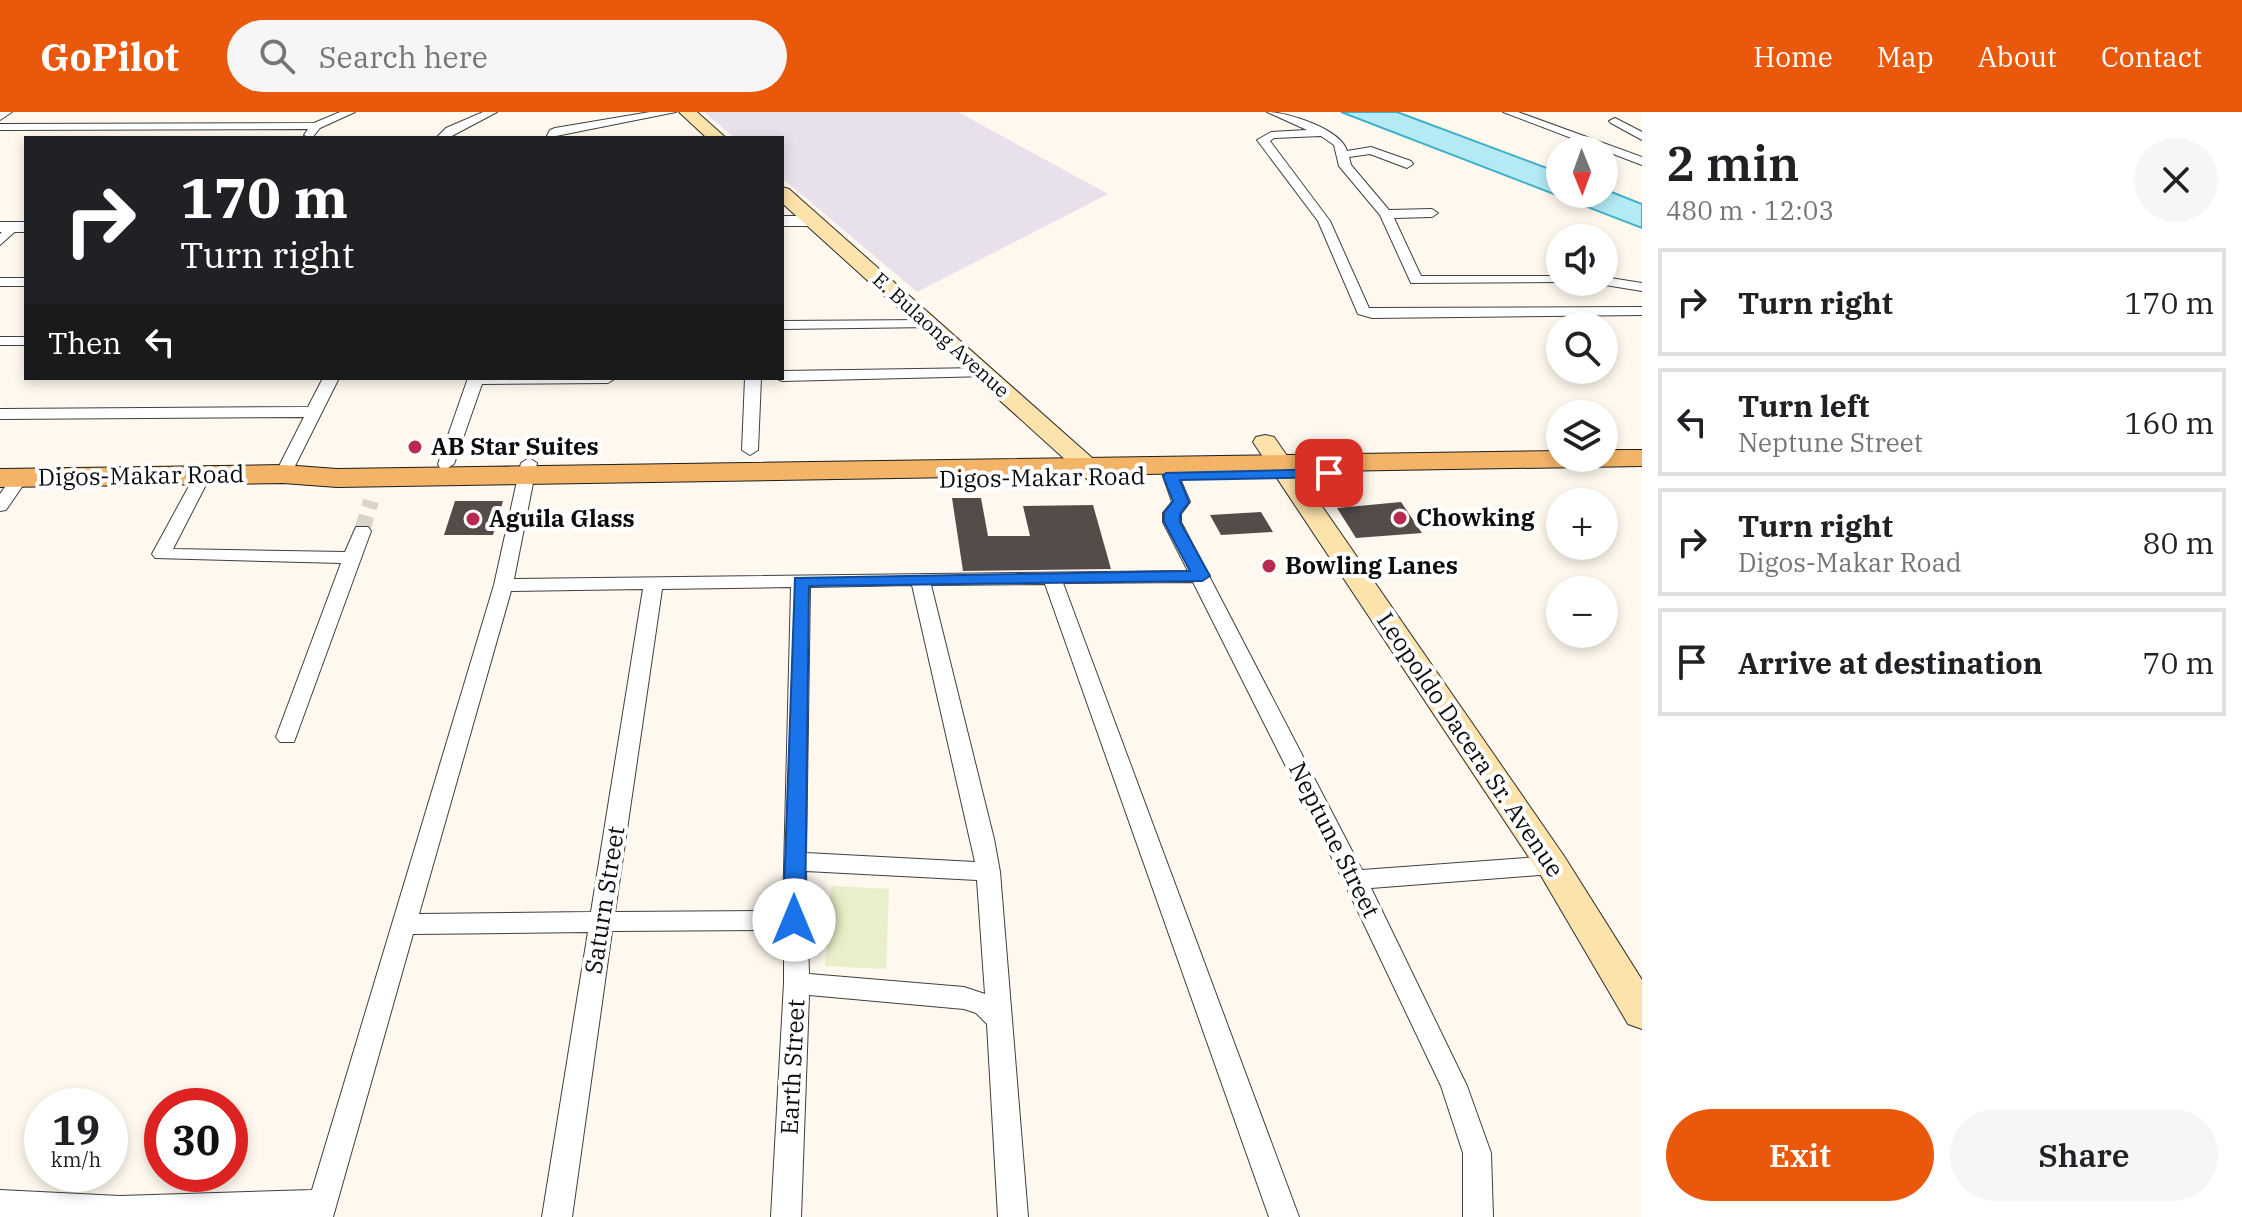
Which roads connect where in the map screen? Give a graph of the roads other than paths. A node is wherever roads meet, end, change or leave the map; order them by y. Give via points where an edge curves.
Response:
1 (5, 112) edge
2 (350, 112) edge
3 (492, 112) edge
4 (671, 112) edge
5 (687, 112) edge
6 (1272, 112) edge
7 (1508, 112) edge
8 (1562, 115) dead end
9 (0, 116) edge
10 (1642, 119) edge
11 (1541, 124) junction
12 (316, 126) junction
13 (582, 126) junction
14 (0, 127) edge
15 (1323, 133) junction
16 (309, 136) edge
17 (444, 136) edge
18 (553, 136) edge
19 (593, 136) edge
20 (715, 136) edge
21 (1642, 137) edge
22 (1341, 155) junction
23 (1642, 161) edge
24 (1407, 164) dead end
25 (784, 195) edge
26 (1432, 213) dead end
27 (1386, 214) junction
28 (784, 221) edge
29 (815, 221) junction
30 (13, 227) edge
31 (0, 241) edge
32 (0, 282) edge
33 (24, 282) edge
34 (1546, 282) edge
35 (1618, 283) edge
36 (1642, 287) edge
37 (1424, 296) junction
38 (1642, 311) edge
39 (928, 324) junction
40 (784, 325) edge
41 (0, 341) edge
42 (24, 341) edge
43 (984, 373) junction
44 (784, 376) edge
45 (330, 380) edge
46 (475, 380) edge
47 (753, 380) edge
48 (314, 412) junction
49 (0, 414) edge
50 (1618, 437) edge
51 (1642, 437) edge
52 (1546, 438) edge
53 (1265, 442) junction
54 (1066, 445) junction
55 (1618, 447) edge
56 (1642, 447) edge
57 (1546, 448) edge
58 (750, 450) junction
59 (1642, 458) edge
60 (446, 464) junction
61 (534, 469) junction
62 (1642, 469) edge
63 (283, 474) junction
64 (1287, 474) junction
65 (203, 475) junction
66 (1171, 476) junction
67 (1099, 477) junction
68 (10, 478) edge
69 (0, 506) edge
70 (362, 531) tunnel mouth
71 (352, 558) junction
72 (1202, 576) junction
73 (1052, 578) junction
74 (920, 580) junction
75 (801, 581) junction
76 (653, 583) junction
77 (503, 585) junction
78 (287, 737) dead end
79 (794, 861) junction
80 (1552, 865) junction
81 (988, 872) junction
82 (1355, 880) junction
83 (794, 920) junction
84 (602, 921) junction
85 (403, 924) junction
86 (797, 983) junction
87 (1642, 1013) edge
88 (1000, 1022) junction
89 (0, 1204) edge
90 (320, 1210) edge
91 (557, 1217) edge
92 (786, 1217) edge
93 (1013, 1217) edge
94 (1284, 1217) edge
95 (1478, 1217) edge

1 - 9 street
2 - 12 street
3 - 17 street
4 - 13 street
5 - 20 main road
6 - 15 street
7 - 11 street
8 - 11 street
10 - 21 street via 1614,120
11 - 23 street
12 - 14 street
12 - 16 street
13 - 18 street via 555,131
13 - 19 street
15 - 22 street via 1339,143
15 - 37 street via 1271,135 1263,140 1334,238 1360,309 1372,314
22 - 24 street via 1371,150
22 - 27 street via 1355,180
25 - 29 main road, E. Bulaong Avenue
26 - 27 street
27 - 37 street
28 - 29 street
29 - 39 main road, E. Bulaong Avenue
30 - 31 street
32 - 33 street
34 - 37 street
35 - 36 street
37 - 38 street
39 - 40 street
39 - 43 main road, E. Bulaong Avenue
41 - 42 street
43 - 44 street
43 - 54 main road, E. Bulaong Avenue
45 - 48 street
46 - 60 street
47 - 58 street
48 - 49 street
48 - 63 street
50 - 51 main road
52 - 53 main road, Digos-Makar Road
53 - 54 main road, Digos-Makar Road
53 - 64 main road, Leopoldo Dacera Sr. Avenue
54 - 58 main road, Digos-Makar Road
54 - 67 main road, E. Bulaong Avenue
55 - 56 main road
57 - 61 main road, Digos-Makar Road
58 - 61 main road, Digos-Makar Road via 612,452
59 - 61 main road, Digos-Makar Road
60 - 61 main road, Digos-Makar Road
60 - 63 main road, Digos-Makar Road via 339,466
61 - 63 main road, Digos-Makar Road via 337,478
61 - 67 main road, Digos-Makar Road via 607,484
61 - 77 street
62 - 64 main road, Digos-Makar Road
63 - 65 main road, Digos-Makar Road
64 - 66 main road, Digos-Makar Road
64 - 80 main road, Leopoldo Dacera Sr. Avenue
65 - 68 main road, Digos-Makar Road
65 - 71 street via 161,554
66 - 67 main road, Digos-Makar Road
66 - 72 street, Neptune Street via 1181,502 1172,522
68 - 69 street
70 - 71 street
71 - 78 street
72 - 73 street
72 - 82 street, Neptune Street
73 - 74 street
73 - 94 street
74 - 75 street
74 - 81 street
75 - 76 street
75 - 79 street, Earth Street
76 - 77 street
76 - 84 street, Saturn Street
77 - 85 street
79 - 81 street
79 - 83 street, Earth Street
80 - 82 street
80 - 87 main road, Leopoldo Dacera Sr. Avenue
81 - 88 street
82 - 95 street, Neptune Street via 1468,1121 1477,1153
83 - 84 street
83 - 86 street, Earth Street
84 - 85 street
84 - 91 street, Saturn Street
85 - 90 street
86 - 88 street via 980,1001
86 - 92 street, Earth Street
88 - 93 street
89 - 90 street via 43,1210

